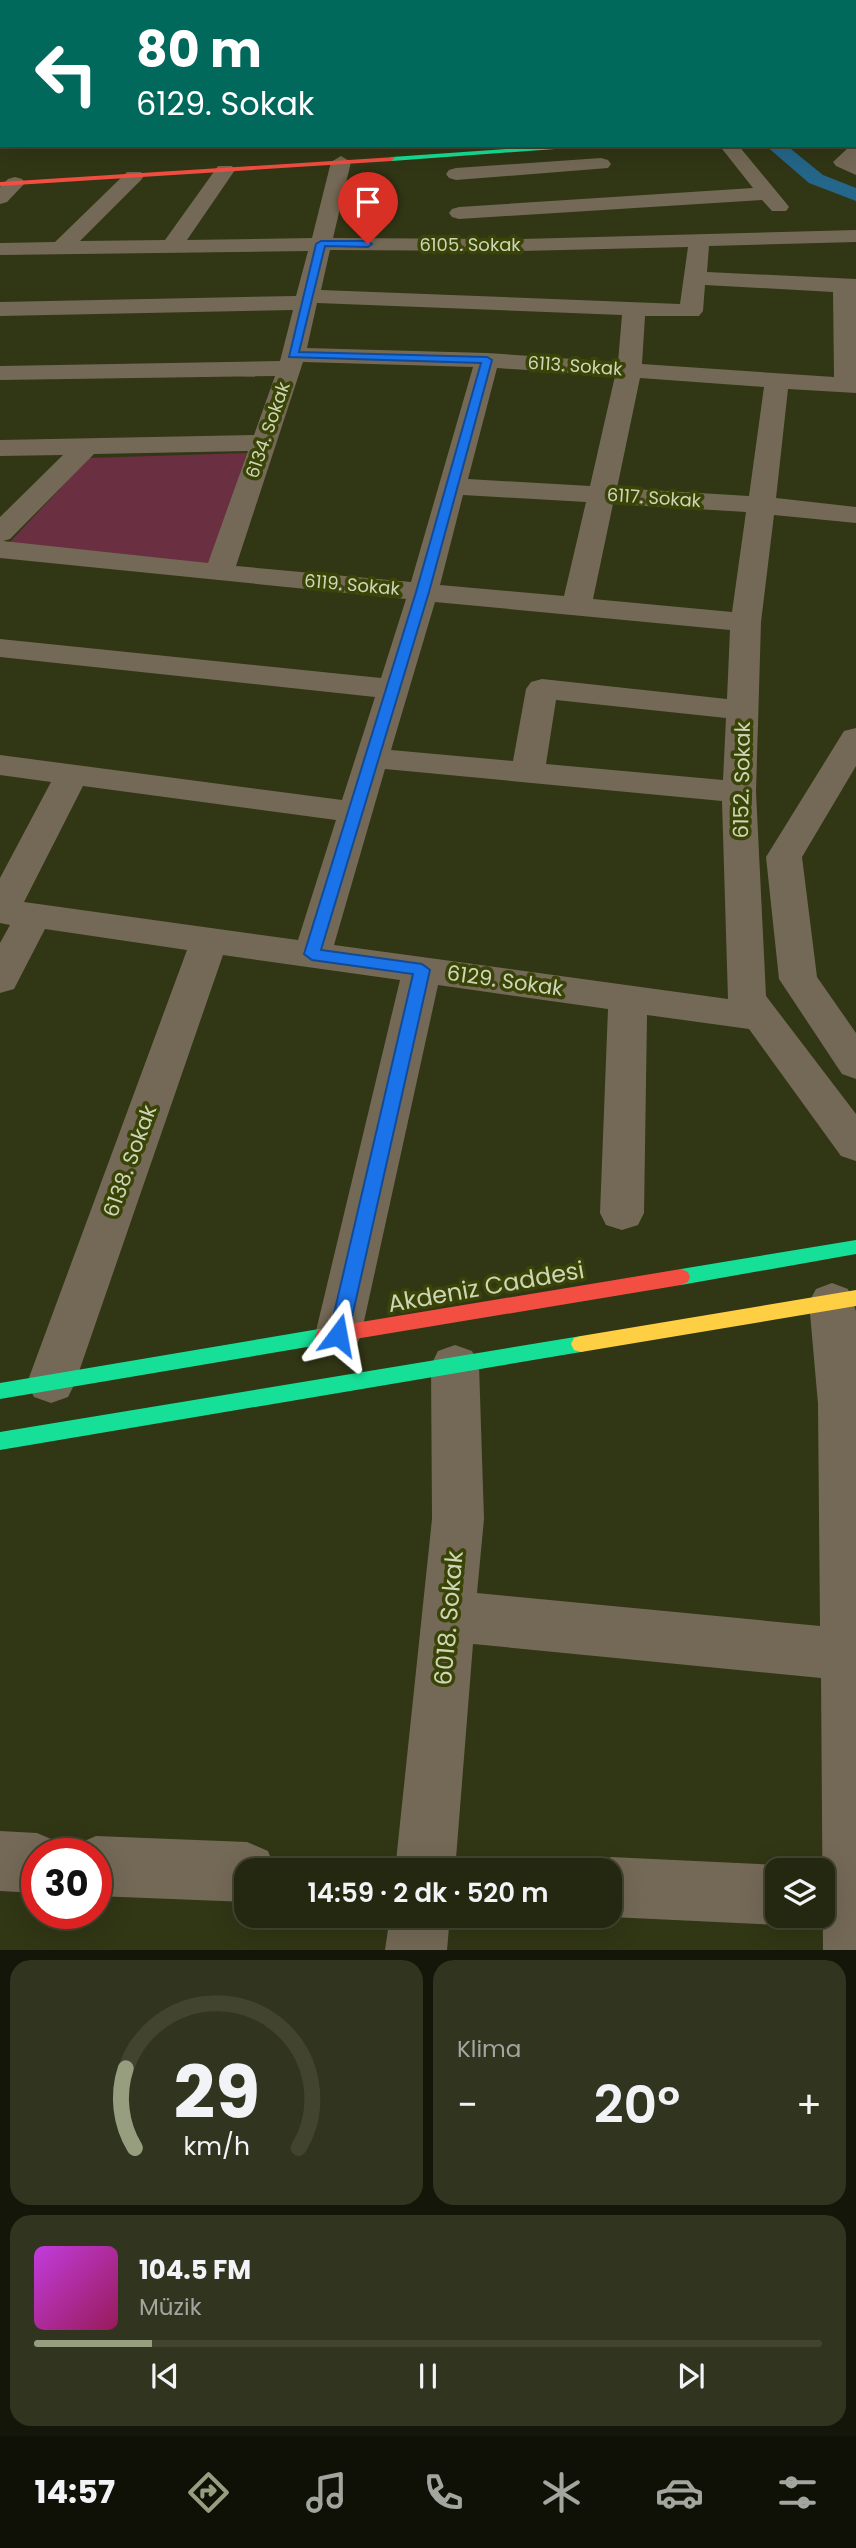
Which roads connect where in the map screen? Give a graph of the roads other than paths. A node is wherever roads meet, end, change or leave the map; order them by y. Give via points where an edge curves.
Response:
1 (730, 147) edge
2 (603, 154) edge
3 (456, 158) edge
4 (341, 162) junction
5 (225, 170) junction
6 (134, 176) junction
7 (5, 181) edge
8 (769, 193) junction
9 (0, 198) edge
10 (459, 213) junction
11 (856, 236) edge
12 (792, 237) junction
13 (699, 241) junction
14 (321, 244) junction
15 (461, 245) junction
16 (172, 246) junction
17 (61, 248) junction
18 (0, 249) edge
19 (695, 278) junction
20 (850, 286) edge
21 (307, 299) junction
22 (634, 308) junction
23 (0, 309) edge
24 (487, 360) junction
25 (291, 361) junction
26 (629, 370) junction
27 (0, 373) edge
28 (777, 380) junction
29 (851, 385) edge
30 (264, 443) junction
31 (86, 447) junction
32 (0, 449) edge
33 (452, 486) junction
34 (601, 495) junction
35 (761, 505) junction
36 (856, 514) edge
37 (0, 533) edge
38 (0, 549) edge
39 (219, 573) junction
40 (422, 592) junction
41 (577, 606) junction
42 (746, 622) junction
43 (0, 648) edge
44 (393, 690) junction
45 (743, 710) junction
46 (856, 738) edge
47 (372, 758) junction
48 (0, 765) edge
49 (528, 772) junction
50 (72, 775) junction
51 (739, 792) junction
52 (356, 812) junction
53 (11, 913) edge
54 (209, 940) junction
55 (312, 954) junction
56 (422, 970) junction
57 (0, 980) edge
58 (628, 998) junction
59 (761, 1017) junction
60 (856, 1064) edge
61 (856, 1145) edge
62 (621, 1213) dead end
63 (856, 1247) edge
64 (844, 1300) edge
65 (338, 1335) junction
66 (455, 1365) junction
67 (51, 1383) junction
68 (0, 1391) edge
69 (1, 1445) edge
70 (851, 1548) edge
71 (449, 1616) junction
72 (848, 1656) junction
73 (426, 1858) edge
74 (0, 1861) edge
75 (21, 1862) edge
76 (112, 1867) edge
77 (234, 1871) edge
78 (622, 1888) edge
79 (765, 1894) edge
80 (844, 1915) edge
81 (419, 1928) edge
82 (416, 1950) edge

1 - 8 street
2 - 3 street
3 - 4 street
3 - 7 street
3 - 10 street
4 - 5 street
4 - 14 street, 6134. Sokak
5 - 6 street
5 - 16 street
6 - 7 street
6 - 17 street
7 - 9 street
8 - 10 street
8 - 12 street
10 - 15 street
11 - 12 street, 6105. Sokak
12 - 13 street, 6105. Sokak
13 - 15 street, 6105. Sokak
13 - 19 street
14 - 15 street, 6105. Sokak
14 - 16 street, 6105. Sokak
14 - 21 street, 6134. Sokak
16 - 17 street, 6105. Sokak
17 - 18 street, 6105. Sokak
19 - 20 street
19 - 22 street via 691,311
20 - 29 street
21 - 22 street
21 - 23 street
21 - 25 street, 6134. Sokak
22 - 26 street
24 - 25 street, 6113. Sokak
24 - 26 street, 6113. Sokak
24 - 33 street
25 - 27 street, 6113. Sokak
25 - 30 street, 6134. Sokak
26 - 28 street, 6113. Sokak
26 - 34 street
28 - 29 street, 6113. Sokak
28 - 35 street, 6152. Sokak
30 - 31 street
30 - 39 street, 6134. Sokak
31 - 32 street
31 - 37 street
33 - 34 street, 6117. Sokak
33 - 40 street
34 - 35 street, 6117. Sokak
34 - 41 street
35 - 36 street, 6117. Sokak
35 - 42 street, 6152. Sokak
38 - 39 street, 6119. Sokak
39 - 40 street, 6119. Sokak
40 - 41 street, 6119. Sokak
40 - 44 street
41 - 42 street, 6119. Sokak
42 - 45 street, 6152. Sokak
43 - 44 street
44 - 47 street
45 - 49 street via 542,689
45 - 51 street, 6152. Sokak
46 - 60 street via 784,857 798,979
47 - 49 street
47 - 52 street
48 - 50 street
49 - 51 street
50 - 52 street
50 - 53 street
51 - 59 street, 6152. Sokak via 747,998
52 - 55 street
53 - 54 street, 6129. Sokak
53 - 57 street
54 - 55 street, 6129. Sokak
54 - 67 street, 6138. Sokak
55 - 56 street, 6129. Sokak
56 - 58 street, 6129. Sokak
56 - 65 street
58 - 59 street, 6129. Sokak
58 - 62 street
59 - 61 street, 6152. Sokak
63 - 65 street, Akdeniz Caddesi
64 - 66 street
64 - 70 street via 842,1404
65 - 67 street, Akdeniz Caddesi
66 - 69 street
66 - 71 street, 6018. Sokak via 458,1519
67 - 68 street, Akdeniz Caddesi
70 - 72 street
71 - 72 street
71 - 73 street, 6018. Sokak
72 - 80 street
74 - 75 street
76 - 77 street
78 - 79 street
81 - 82 street

